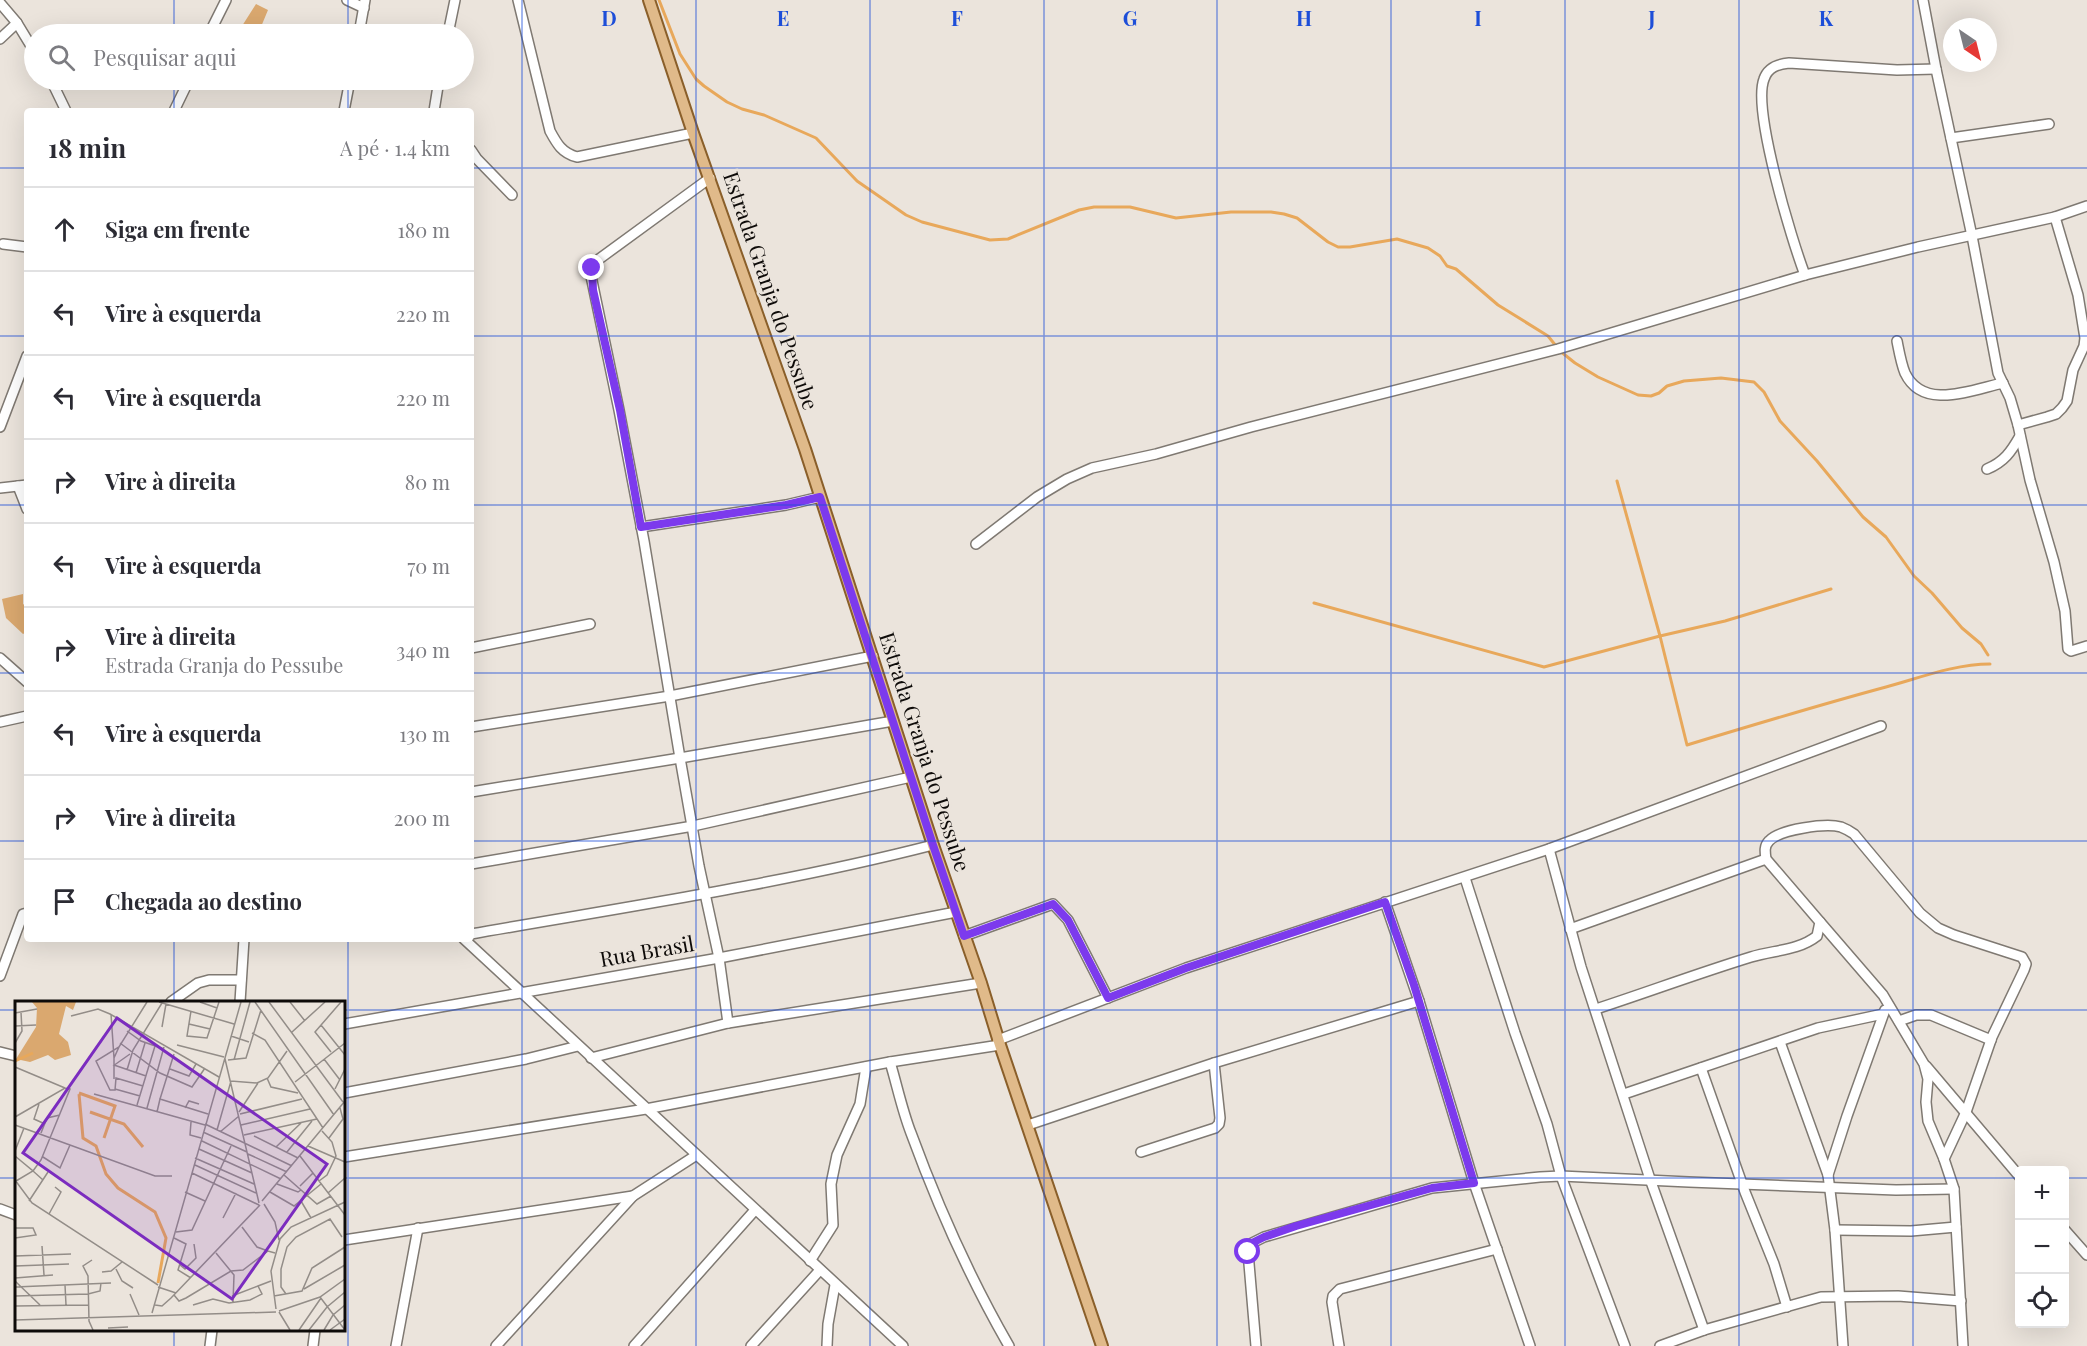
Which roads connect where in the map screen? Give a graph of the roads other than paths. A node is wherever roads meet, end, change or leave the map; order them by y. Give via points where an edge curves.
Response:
1 (226, 0) edge
2 (347, 0) edge
3 (454, 0) edge
4 (518, 0) edge
5 (649, 0) edge
6 (1923, 0) edge
7 (0, 3) edge
8 (365, 4) edge
9 (17, 23) junction
10 (214, 24) edge
11 (361, 24) edge
12 (450, 24) edge
13 (24, 35) edge
14 (0, 39) edge
15 (1936, 69) junction
16 (56, 90) edge
17 (184, 90) edge
18 (348, 90) edge
19 (437, 90) edge
20 (65, 108) edge
21 (175, 108) edge
22 (345, 108) edge
23 (434, 108) edge
24 (2049, 124) dead end
25 (693, 133) junction
26 (1951, 138) junction
27 (474, 154) edge
28 (710, 178) junction
29 (512, 195) dead end
30 (2087, 206) edge
31 (2055, 217) junction
32 (1972, 236) junction
33 (3, 244) dead end
34 (24, 247) edge
35 (1806, 275) junction
36 (2082, 294) edge
37 (1897, 341) dead end
38 (24, 364) edge
39 (2002, 383) junction
40 (2018, 425) junction
41 (0, 427) edge
42 (2020, 436) junction
43 (1987, 469) dead end
44 (22, 485) edge
45 (0, 488) edge
46 (820, 497) junction
47 (641, 527) junction
48 (976, 544) dead end
49 (590, 624) dead end
50 (2087, 646) edge
51 (474, 647) edge
52 (873, 656) junction
53 (0, 658) edge
54 (24, 679) edge
55 (670, 696) junction
56 (24, 717) edge
57 (893, 721) junction
58 (0, 722) edge
59 (474, 724) edge
60 (1881, 726) dead end
61 (680, 759) junction
62 (911, 777) junction
63 (474, 792) edge
64 (693, 826) junction
65 (933, 845) junction
66 (1550, 849) junction
67 (1766, 859) junction
68 (474, 863) edge
69 (1466, 878) junction
70 (705, 893) junction
71 (1385, 902) junction
72 (956, 912) junction
73 (24, 914) edge
74 (1820, 922) junction
75 (1570, 929) junction
76 (474, 933) edge
77 (964, 936) junction
78 (244, 942) edge
79 (467, 942) edge
80 (719, 958) junction
81 (0, 976) edge
82 (241, 980) junction
83 (981, 983) junction
84 (519, 992) junction
85 (1108, 998) junction
86 (172, 1001) edge
87 (240, 1001) edge
88 (1419, 1001) junction
89 (1887, 1002) junction
90 (1596, 1009) junction
91 (1883, 1014) junction
92 (1899, 1021) junction
93 (728, 1023) junction
94 (345, 1024) edge
95 (1991, 1040) junction
96 (999, 1042) junction
97 (1780, 1042) junction
98 (578, 1046) junction
99 (0, 1052) edge
100 (15, 1056) edge
101 (591, 1058) junction
102 (890, 1062) junction
103 (1214, 1063) junction
104 (1924, 1064) junction
105 (866, 1067) junction
106 (1701, 1068) junction
107 (345, 1093) edge
108 (1624, 1094) junction
109 (646, 1109) junction
110 (1966, 1112) junction
111 (1028, 1125) junction
112 (1141, 1152) dead end
113 (695, 1156) junction
114 (345, 1157) edge
115 (1944, 1159) junction
116 (2015, 1172) edge
117 (1828, 1175) junction
118 (1561, 1176) junction
119 (1650, 1179) junction
120 (1474, 1183) junction
121 (1742, 1184) junction
122 (1829, 1187) junction
123 (1954, 1189) junction
124 (633, 1196) junction
125 (0, 1209) edge
126 (755, 1210) junction
127 (15, 1215) edge
128 (1956, 1227) junction
129 (418, 1228) junction
130 (1835, 1230) junction
131 (2069, 1235) edge
132 (345, 1240) edge
133 (1497, 1250) junction
134 (2087, 1255) edge
135 (810, 1261) junction
136 (820, 1270) junction
137 (835, 1284) junction
138 (1839, 1297) junction
139 (1961, 1301) junction
140 (1787, 1307) junction
141 (1704, 1330) junction
142 (212, 1331) edge
143 (315, 1331) edge
144 (210, 1346) edge
145 (314, 1346) edge
146 (396, 1346) edge
147 (496, 1346) edge
148 (634, 1346) edge
149 (751, 1346) edge
150 (827, 1346) edge
151 (903, 1346) edge
152 (1009, 1346) edge
153 (1102, 1346) edge
154 (1256, 1346) edge
155 (1339, 1346) edge
156 (1530, 1346) edge
157 (1625, 1346) edge
158 (1659, 1346) edge
159 (1843, 1346) edge
160 (1963, 1346) edge

1 - 10 street
2 - 8 street
3 - 12 street
4 - 25 street via 550,131 566,154 577,157
5 - 25 main road, Estrada Granja do Pessube
6 - 15 street
7 - 9 street
8 - 11 street
9 - 13 street
9 - 14 street
15 - 26 street
15 - 35 street via 1789,63 1770,69 1761,92 1762,111 1792,238
16 - 20 street
17 - 21 street
18 - 22 street
19 - 23 street
24 - 26 street
25 - 28 main road, Estrada Granja do Pessube
26 - 32 street
27 - 29 street
28 - 46 main road, Estrada Granja do Pessube
28 - 47 street via 592,268 593,290
30 - 31 street
31 - 32 street
31 - 36 street
32 - 35 street
32 - 39 street
33 - 34 street
35 - 48 street via 1558,349 1092,468 1037,497
36 - 40 street via 2084,346 2073,370 2067,401 2056,414
37 - 39 street via 1904,370 1922,393 1956,394
38 - 41 street
39 - 40 street
40 - 42 street
42 - 43 street via 2008,456
42 - 50 street via 2054,562 2065,611 2068,649
44 - 45 street
46 - 47 street
46 - 52 main road, Estrada Granja do Pessube
47 - 55 street
49 - 51 street
52 - 55 street
52 - 57 main road, Estrada Granja do Pessube
53 - 54 street
55 - 59 street
55 - 61 street
56 - 58 street
57 - 61 street
57 - 62 main road, Estrada Granja do Pessube
60 - 66 street
61 - 63 street
61 - 64 street
62 - 64 street
62 - 65 main road, Estrada Granja do Pessube
64 - 68 street
64 - 70 street
65 - 70 street via 869,862
65 - 72 main road, Estrada Granja do Pessube
66 - 69 street
66 - 75 street
67 - 74 street
67 - 75 street
67 - 95 street via 1767,843 1785,832 1844,828 1854,834 1929,921 1954,935 2022,957 2024,970
69 - 71 street
69 - 118 street
70 - 76 street
70 - 80 street
71 - 85 street
71 - 88 street
72 - 77 main road, Estrada Granja do Pessube
72 - 80 street, Rua Brasil
73 - 81 street
74 - 89 street
74 - 90 street via 1817,936 1801,946 1748,958
75 - 90 street
77 - 83 main road, Estrada Granja do Pessube
77 - 85 street via 1053,904 1068,920
78 - 82 street
79 - 84 street
80 - 84 street, Rua Brasil
80 - 93 street
82 - 86 street via 198,983
82 - 87 street
83 - 93 street
83 - 96 main road, Estrada Granja do Pessube
84 - 94 street, Rua Brasil
84 - 98 street
85 - 96 street
88 - 103 street
88 - 120 street
89 - 91 street
89 - 92 street
90 - 108 street
91 - 97 street
91 - 117 street
92 - 95 street via 1916,1015 1931,1016
92 - 104 street
93 - 101 street
95 - 110 street
96 - 102 street
96 - 111 main road, Estrada Granja do Pessube
97 - 106 street
97 - 117 street
98 - 101 street
98 - 107 street
99 - 100 street
101 - 109 street
102 - 105 street
102 - 152 street via 910,1131 934,1193
103 - 111 street
103 - 112 street via 1219,1124
104 - 110 street
104 - 115 street via 1928,1121
105 - 109 street
105 - 135 street via 860,1104 837,1155 831,1184 833,1225
106 - 108 street
106 - 121 street
108 - 119 street
109 - 113 street
109 - 114 street
110 - 115 street
110 - 116 street
111 - 153 main road, Estrada Granja do Pessube
113 - 124 street
113 - 126 street
115 - 123 street
117 - 122 street
118 - 119 street
118 - 120 street
118 - 157 street
119 - 121 street
119 - 141 street
120 - 133 street
120 - 154 street via 1432,1188 1252,1243 1248,1252
121 - 122 street
121 - 140 street
122 - 123 street
122 - 130 street
123 - 128 street
124 - 129 street
124 - 147 street
125 - 127 street
126 - 135 street
126 - 148 street
128 - 130 street
128 - 139 street
129 - 132 street
129 - 146 street
130 - 138 street
131 - 134 street
133 - 155 street via 1340,1289 1332,1302
133 - 156 street
135 - 136 street
136 - 137 street
136 - 149 street
137 - 150 street
137 - 151 street
138 - 139 street
138 - 140 street via 1821,1297
138 - 159 street
139 - 160 street
140 - 141 street
141 - 158 street
142 - 144 street
143 - 145 street

